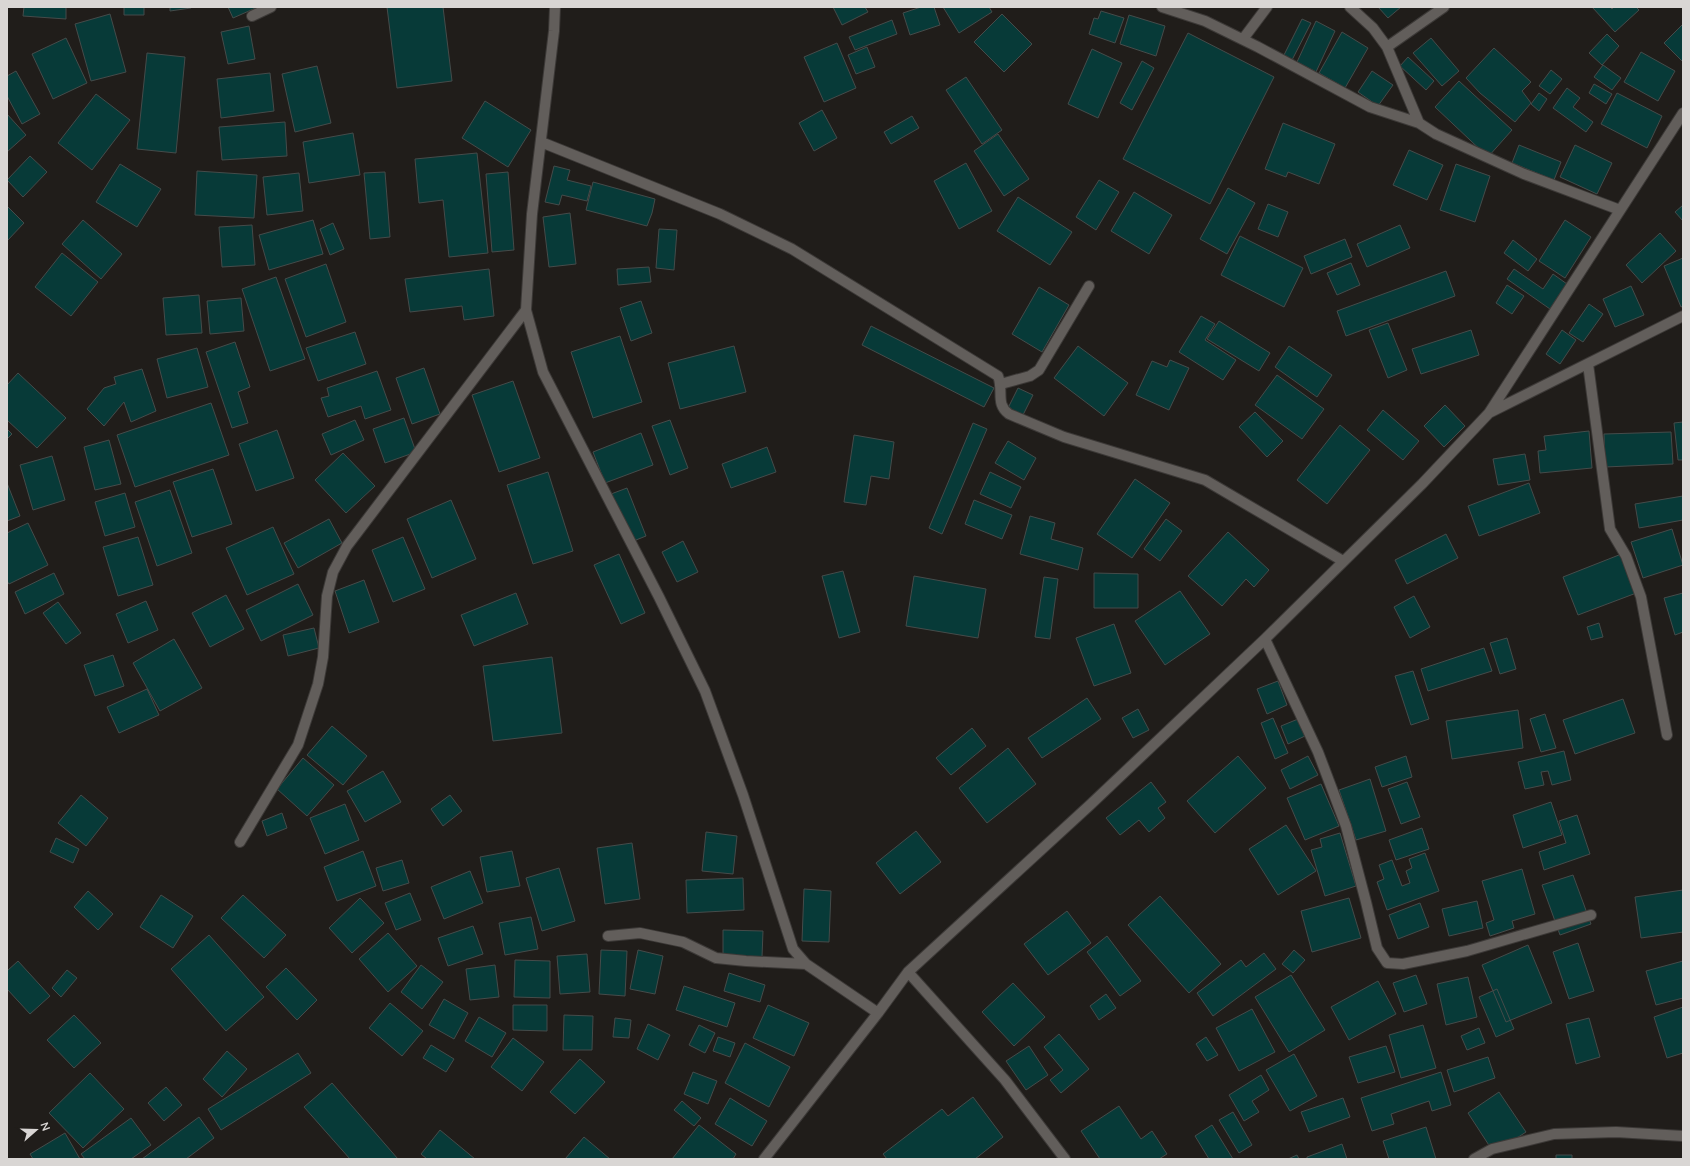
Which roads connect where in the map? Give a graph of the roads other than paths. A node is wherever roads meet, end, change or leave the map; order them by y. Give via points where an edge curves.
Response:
1 (271, 7) edge
2 (554, 7) edge
3 (1162, 7) edge
4 (1267, 7) edge
5 (1350, 7) edge
6 (1444, 7) edge
7 (252, 16) dead end
8 (1243, 39) junction
9 (1387, 47) junction
10 (1683, 113) edge
11 (1419, 123) junction
12 (540, 142) junction
13 (1620, 210) junction
14 (1089, 286) dead end
15 (526, 310) junction
16 (1683, 316) edge
17 (1588, 364) junction
18 (1001, 384) junction
19 (1489, 413) junction
20 (1343, 561) junction
21 (1265, 639) junction
22 (1668, 735) dead end
23 (240, 842) dead end
24 (1591, 915) dead end
25 (608, 936) dead end
26 (806, 964) junction
27 (908, 972) junction
28 (878, 1014) junction
29 (1683, 1136) edge
30 (764, 1159) edge
31 (1065, 1159) edge
32 (1474, 1159) edge

1 - 7 street
2 - 12 street via 554,31
3 - 8 street via 1205,21
4 - 8 street
5 - 9 street via 1373,28
6 - 9 street
8 - 11 street via 1370,107
9 - 11 street
10 - 13 street
11 - 13 street via 1436,134 1524,174
12 - 15 street
12 - 18 street via 720,214 792,249 998,376
13 - 19 street
14 - 18 street via 1039,370 1030,376
15 - 23 street via 347,546 333,572 327,596 324,658 298,744
15 - 26 street via 543,372 705,691 743,796 793,949
16 - 17 street
17 - 19 street
17 - 22 street via 1610,529 1626,556 1641,597
18 - 20 street via 1001,404 1009,414 1064,437 1205,480
19 - 20 street via 1422,484
20 - 21 street
21 - 24 street via 1321,760 1346,826 1377,948 1388,963 1403,964 1466,951
21 - 27 street
25 - 26 street via 640,933 683,942 716,958
26 - 28 street
27 - 28 street
27 - 31 street via 1005,1080
28 - 30 street
29 - 32 street via 1616,1132 1554,1134 1492,1149

